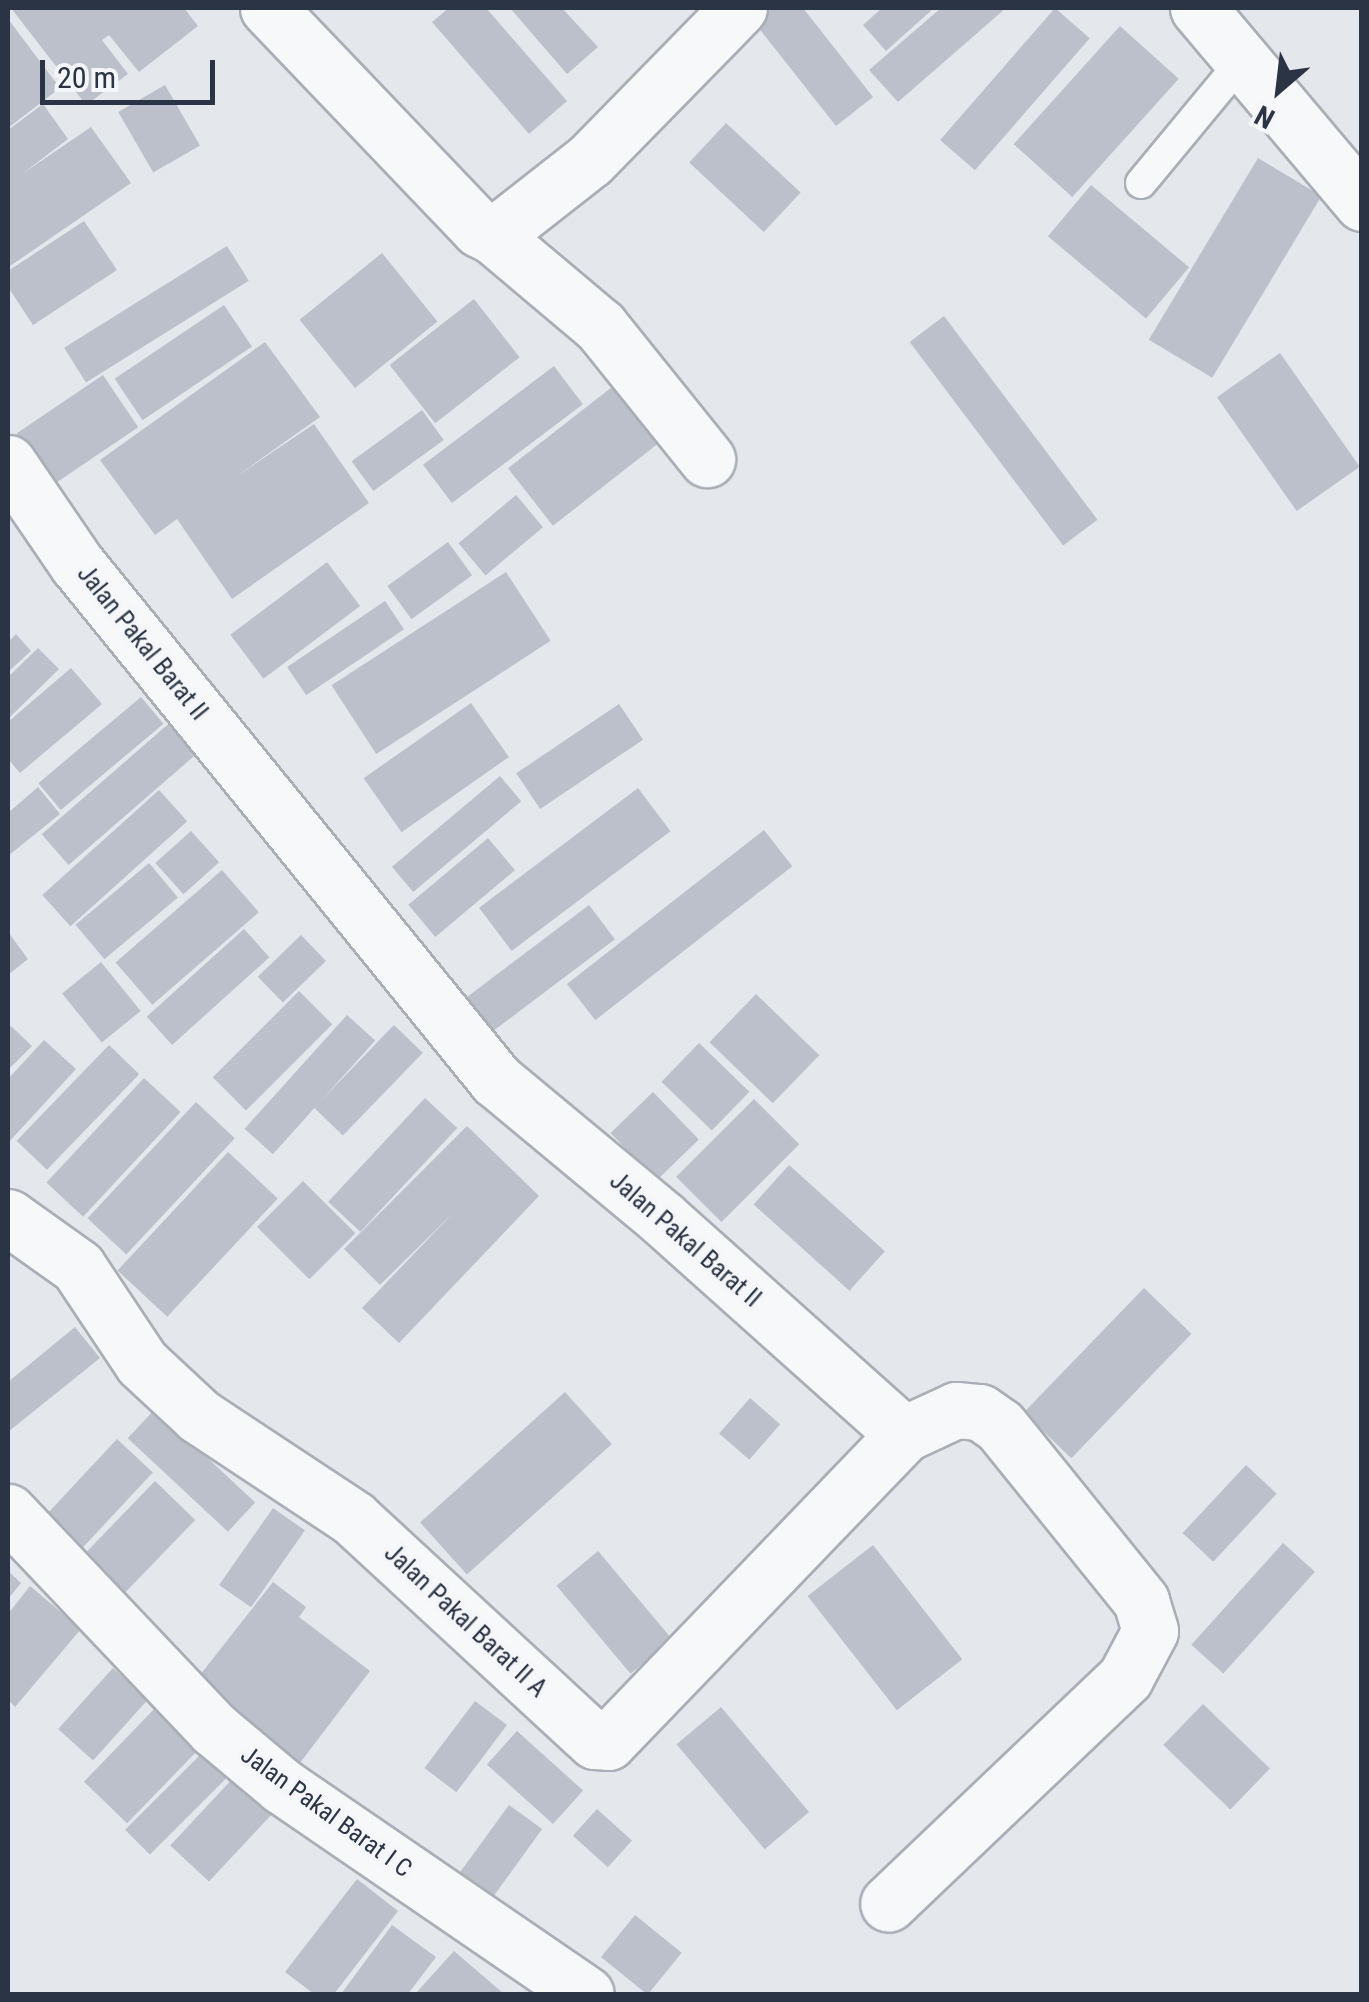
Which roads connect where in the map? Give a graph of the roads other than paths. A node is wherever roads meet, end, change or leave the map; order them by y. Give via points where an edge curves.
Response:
1 (268, 8) edge
2 (739, 8) edge
3 (1198, 8) edge
4 (1241, 62) junction
5 (1141, 183) dead end
6 (1362, 203) edge
7 (493, 236) junction
8 (707, 459) dead end
9 (8, 462) edge
10 (8, 1217) edge
11 (904, 1434) junction
12 (8, 1512) edge
13 (888, 1904) dead end
14 (586, 1994) edge

1 - 7 street via 466,216
2 - 7 street via 590,160
3 - 4 street
4 - 5 lane
4 - 6 street
7 - 8 street via 600,326
9 - 11 street, Jalan Pakal Barat II via 77,564 496,1080
10 - 11 street, Jalan Pakal Barat II A via 78,1266 142,1363 199,1416 352,1518 595,1741 608,1742
11 - 13 street via 956,1410 980,1412 1000,1426 1141,1601 1150,1631 1126,1678
12 - 14 street, Jalan Pakal Barat I C via 214,1729 282,1786

